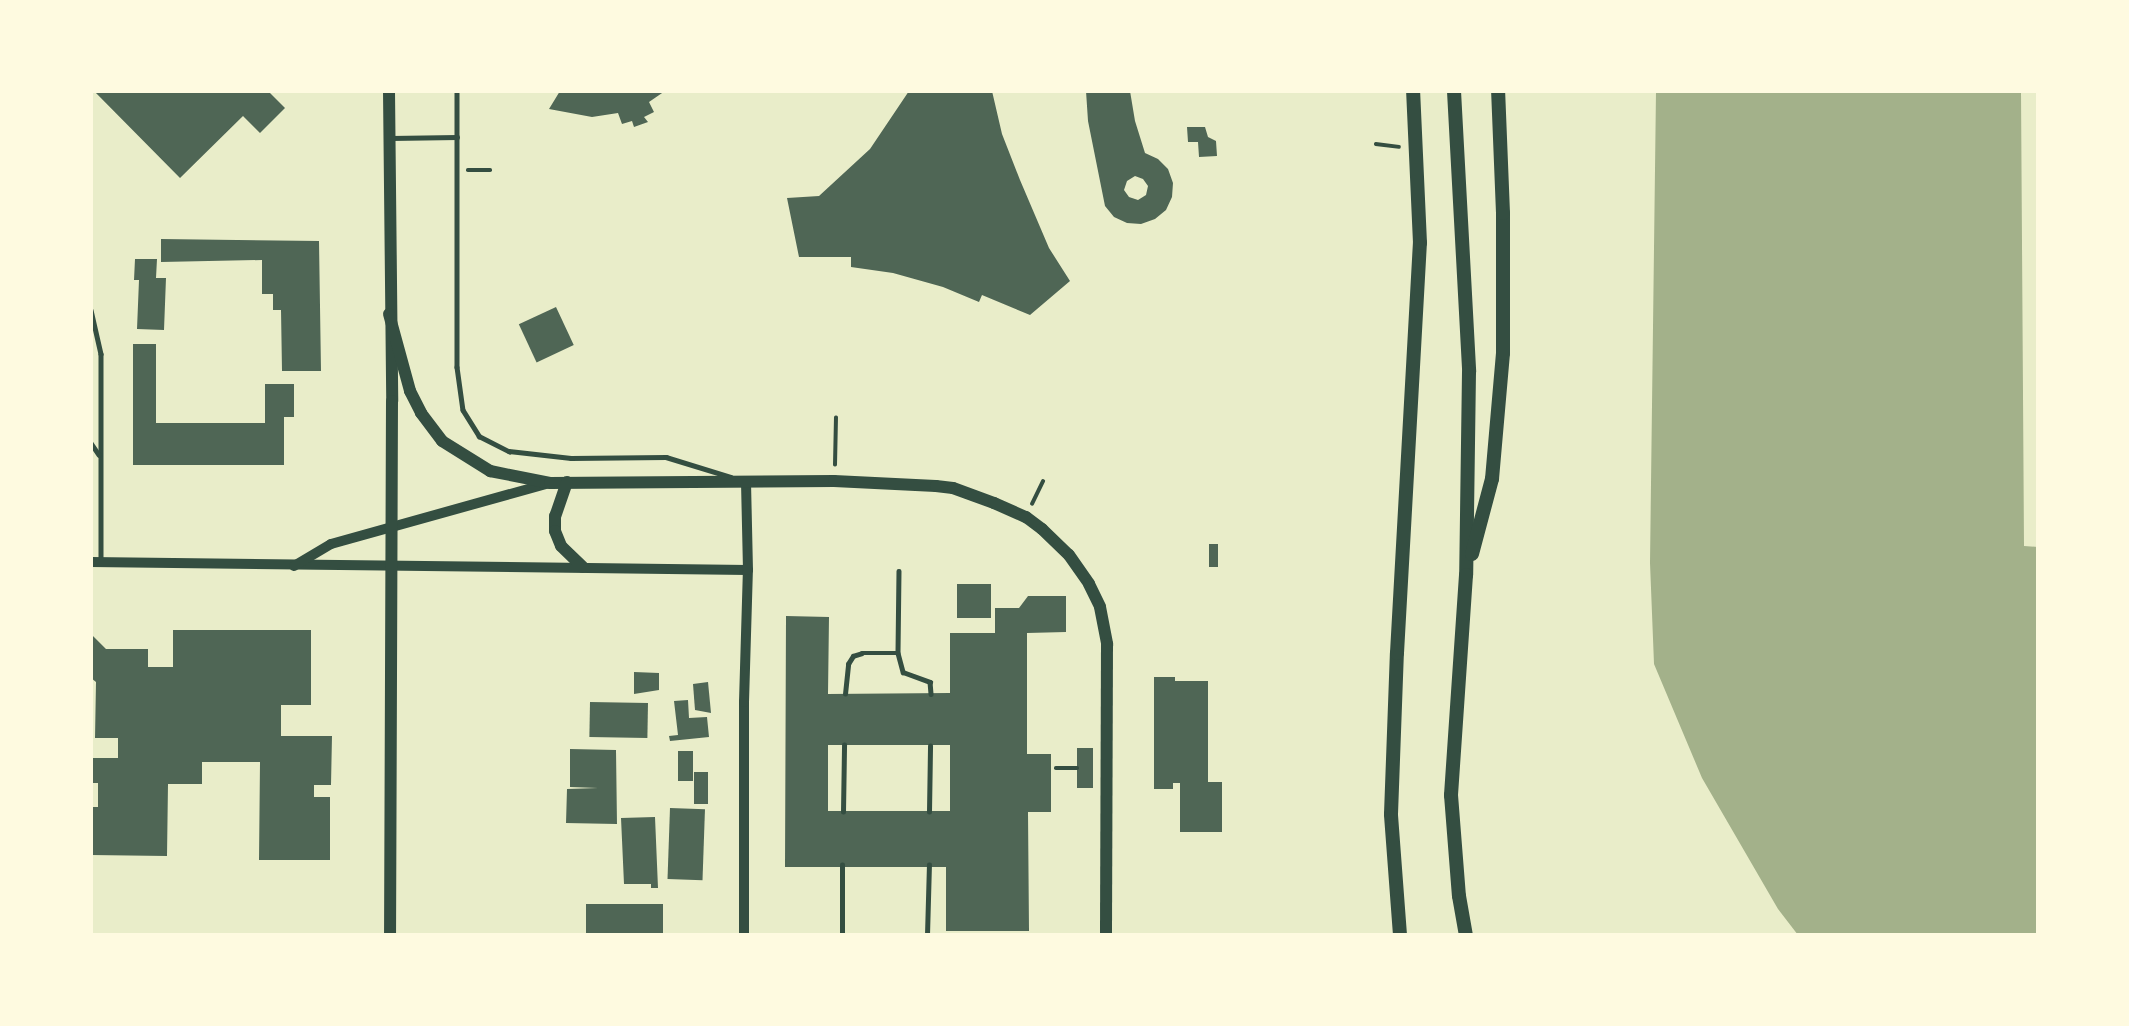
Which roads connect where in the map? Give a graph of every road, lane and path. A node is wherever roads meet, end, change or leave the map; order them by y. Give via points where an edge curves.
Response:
1 (389, 91) edge
2 (457, 91) edge
3 (1413, 91) edge
4 (1454, 91) edge
5 (1498, 91) edge
6 (457, 137) junction
7 (389, 138) junction
8 (491, 170) dead end
9 (457, 171) junction
10 (91, 310) edge
11 (389, 314) junction
12 (836, 418) dead end
13 (91, 443) edge
14 (91, 456) edge
15 (100, 456) junction
16 (834, 481) junction
17 (1043, 481) dead end
18 (567, 482) junction
19 (746, 482) junction
20 (550, 483) junction
21 (1026, 517) junction
22 (390, 529) junction
23 (96, 563) edge
24 (293, 566) junction
25 (390, 566) junction
26 (583, 567) junction
27 (748, 570) junction
28 (899, 571) dead end
29 (1466, 575) junction
30 (898, 653) junction
31 (845, 694) dead end
32 (931, 694) dead end
33 (844, 745) dead end
34 (930, 746) dead end
35 (1056, 768) dead end
36 (1077, 768) dead end
37 (843, 811) dead end
38 (929, 812) dead end
39 (842, 865) dead end
40 (929, 865) dead end
41 (390, 935) edge
42 (744, 935) edge
43 (842, 935) edge
44 (927, 935) edge
45 (1107, 935) edge
46 (1400, 935) edge
47 (1466, 935) edge

1 - 7 main road
2 - 6 lane
3 - 46 highway via 1420,243 1391,814
4 - 29 highway via 1469,372
5 - 29 highway via 1503,353 1492,479
6 - 7 lane
6 - 9 lane
7 - 11 main road
8 - 9 path
9 - 19 lane via 457,367 463,410 479,436 509,451 571,458 666,457
10 - 15 lane via 102,354
11 - 20 main road via 410,391 442,441 490,471
11 - 22 main road via 393,401
12 - 16 path
13 - 15 lane
14 - 15 lane
15 - 23 lane
16 - 19 main road
16 - 21 main road via 954,488
17 - 21 path
18 - 19 main road
18 - 20 main road
18 - 26 main road via 555,516 555,531 561,546
19 - 27 street
20 - 22 street
21 - 45 main road via 1056,542 1089,584 1105,631
22 - 24 street via 331,544
22 - 25 main road
23 - 24 street
24 - 25 street
25 - 26 street
25 - 41 main road
26 - 27 street
27 - 42 street
28 - 30 lane
29 - 47 highway via 1451,795
30 - 31 lane via 853,656
30 - 32 lane via 903,672 930,682
33 - 37 lane
34 - 38 lane
35 - 36 path
39 - 43 lane
40 - 44 lane

